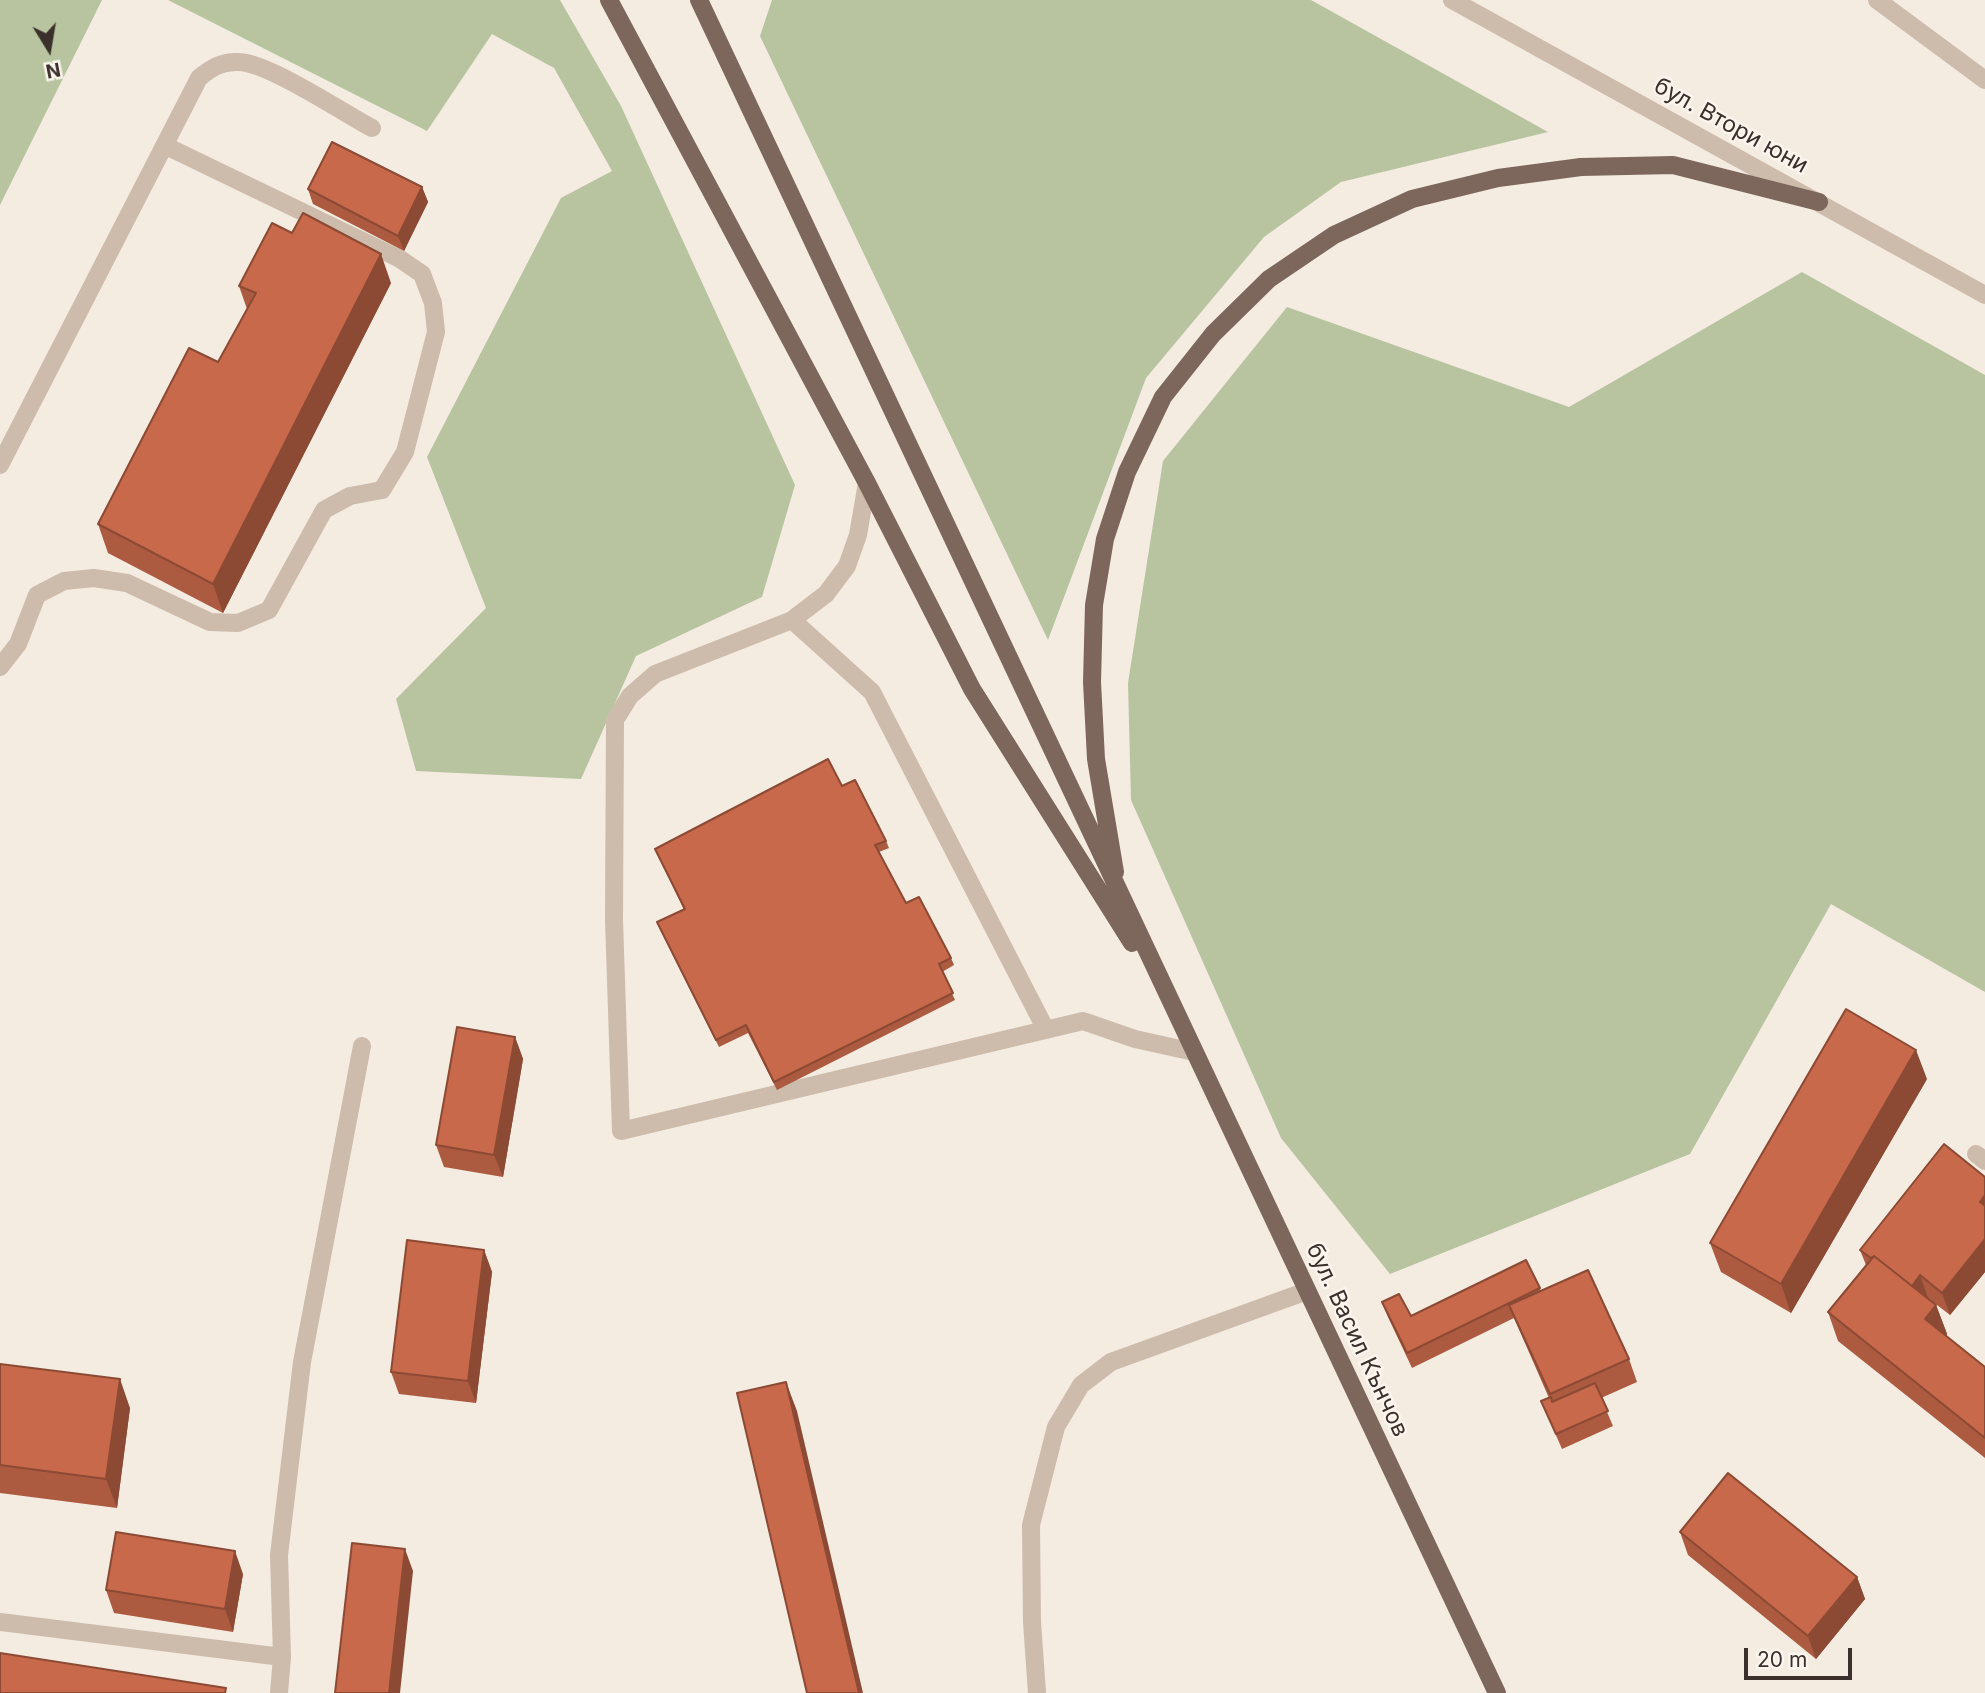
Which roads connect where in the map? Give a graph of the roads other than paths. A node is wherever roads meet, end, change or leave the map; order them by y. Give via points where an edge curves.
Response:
1 (609, 0) edge
2 (699, 0) edge
3 (1452, 0) edge
4 (1877, 0) edge
5 (1985, 80) edge
6 (372, 128) dead end
7 (166, 146) junction
8 (1819, 202) junction
9 (1985, 295) edge
10 (0, 465) edge
11 (867, 483) junction
12 (792, 620) junction
13 (0, 667) edge
14 (1118, 892) junction
15 (1173, 1009) junction
16 (1046, 1030) junction
17 (362, 1046) dead end
18 (1194, 1052) junction
19 (1307, 1291) junction
20 (0, 1622) edge
21 (282, 1657) junction
22 (279, 1693) edge
23 (1037, 1693) edge
24 (1497, 1693) edge

1 - 11 main road
2 - 14 main road
3 - 8 street, бул. Втори юни
4 - 5 street
6 - 7 street via 262,68 239,62 215,65 199,78
7 - 10 street
7 - 13 street via 388,253 422,274 433,303 436,332 405,452 382,490 350,496 324,510 269,610 238,623 210,622 127,583 94,578 64,581 37,595 18,644
8 - 9 street, бул. Втори юни
8 - 14 main road via 1674,165 1581,167 1498,178 1412,199 1334,235 1269,279 1213,334 1163,397 1128,472 1105,539 1094,605 1092,682 1097,759
11 - 12 street via 847,566 826,594
11 - 15 main road via 972,689
12 - 16 street via 872,692
12 - 16 street via 655,674 629,696 615,720 614,920 621,1131
14 - 15 main road
15 - 18 main road, бул. Васил Кънчов
16 - 18 street via 1083,1020 1135,1040
17 - 21 street via 302,1362 279,1555
18 - 19 main road, бул. Васил Кънчов
19 - 23 street via 1111,1362 1081,1385 1056,1427 1031,1525
19 - 24 main road, бул. Васил Кънчов
20 - 21 street
21 - 22 street

